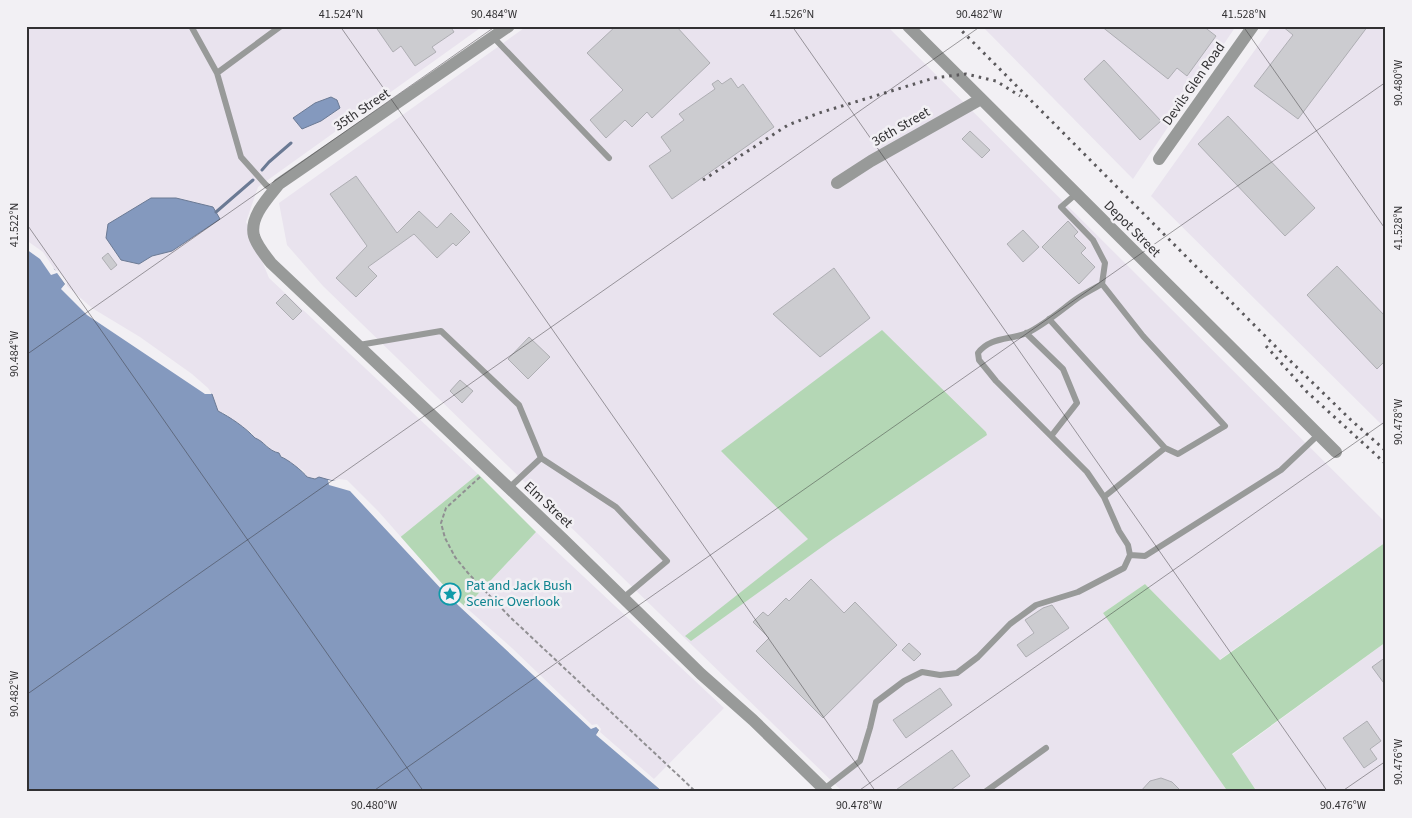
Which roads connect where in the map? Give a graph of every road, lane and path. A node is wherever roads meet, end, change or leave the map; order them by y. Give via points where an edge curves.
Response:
1 (191, 26) edge
2 (281, 26) edge
3 (509, 26) edge
4 (908, 26) edge
5 (1253, 26) edge
6 (493, 38) junction
7 (217, 73) junction
8 (980, 99) junction
9 (609, 158) dead end
10 (1159, 159) dead end
11 (837, 183) dead end
12 (274, 191) junction
13 (1076, 194) junction
14 (254, 236) joint
15 (1102, 284) junction
16 (1049, 319) junction
17 (1026, 333) junction
18 (358, 345) junction
19 (1318, 435) junction
20 (1052, 436) junction
21 (1165, 448) junction
22 (1336, 452) dead end
23 (541, 458) junction
24 (509, 488) junction
25 (1104, 497) junction
26 (1130, 555) junction
27 (623, 598) junction
28 (1046, 748) dead end
29 (826, 790) edge
30 (985, 792) edge

1 - 7 lane
2 - 7 lane
3 - 6 street, 35th Street
4 - 8 street, Depot Street
5 - 10 street, Devils Glen Road
6 - 9 lane
6 - 12 street, 35th Street via 279,184
7 - 12 lane via 241,157
8 - 11 street, 36th Street
8 - 13 street, Depot Street
12 - 14 street, 35th Street via 254,219
13 - 15 lane via 1062,207 1093,240 1105,263
13 - 19 street, Depot Street
14 - 18 street, Elm Street via 271,263
15 - 16 lane
15 - 21 lane via 1143,336 1225,426 1178,454
16 - 17 lane
16 - 21 lane
17 - 20 lane via 1063,369 1077,403
17 - 20 lane via 983,346 978,360
18 - 23 lane via 441,331 519,405
18 - 24 street, Elm Street
19 - 22 street, Depot Street
19 - 26 lane via 1281,470 1145,556
20 - 25 lane via 1087,472
21 - 25 lane
23 - 24 lane
23 - 27 lane via 616,507 667,561
24 - 27 street, Elm Street
25 - 26 lane via 1128,544
26 - 29 lane via 1124,568 1078,592 1036,605 1010,624 978,657 957,673 940,676 922,672 876,702 860,761
27 - 29 street, Elm Street
28 - 30 lane

